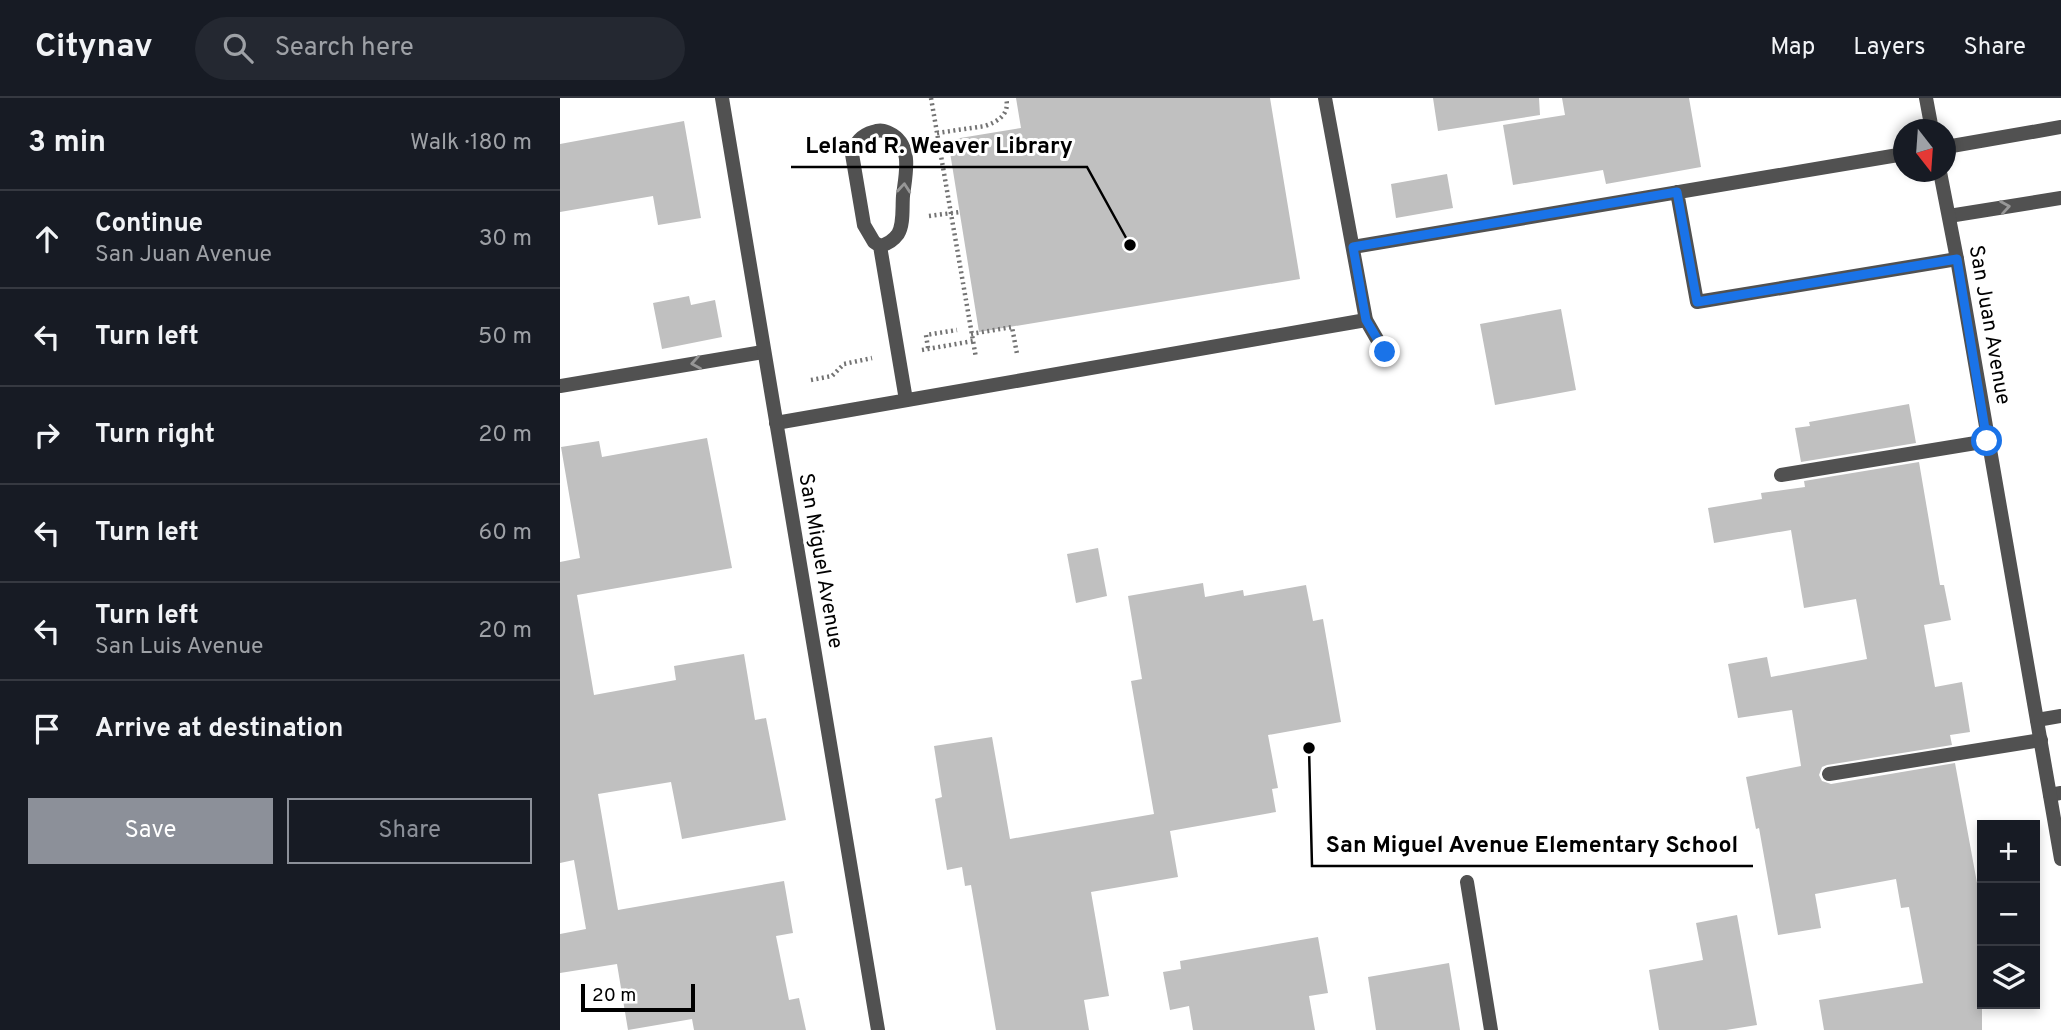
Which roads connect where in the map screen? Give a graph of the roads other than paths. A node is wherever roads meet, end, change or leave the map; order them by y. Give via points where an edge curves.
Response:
1 (722, 98) edge
2 (1325, 98) edge
3 (1926, 98) edge
4 (1930, 119) edge
5 (2061, 127) edge
6 (1956, 144) edge
7 (1893, 156) edge
8 (1942, 182) edge
9 (1677, 192) junction
10 (2061, 198) edge
11 (1949, 216) junction
12 (880, 246) junction
13 (1353, 247) junction
14 (1957, 259) junction
15 (1366, 320) junction
16 (763, 352) junction
17 (1385, 352) dead end
18 (560, 386) edge
19 (906, 400) junction
20 (776, 423) junction
21 (1987, 441) junction
22 (1781, 475) dead end
23 (2061, 716) edge
24 (2037, 720) junction
25 (2041, 740) junction
26 (1829, 774) dead end
27 (2055, 794) edge
28 (2061, 859) edge
29 (1467, 882) dead end
30 (878, 1030) edge
31 (1491, 1030) edge

1 - 16 street, San Miguel Avenue
2 - 13 street
3 - 4 street
5 - 6 street
7 - 9 street
8 - 11 street, San Juan Avenue
9 - 13 street
9 - 14 street via 1697,302
11 -> 10 street
11 - 14 street, San Juan Avenue
12 -> 12 street via 894,239 901,226 906,159 898,138 884,130 862,136 852,154 864,225
12 - 19 street
13 - 15 street
14 - 21 street, San Juan Avenue
15 - 17 street
15 - 19 street
16 -> 18 street
16 - 20 street, San Miguel Avenue
19 - 20 street
20 - 30 street, San Miguel Avenue
21 - 22 street
21 - 24 street, San Juan Avenue
23 - 24 street
24 - 25 street, San Juan Avenue
25 - 26 street
25 - 27 street, San Juan Avenue
27 - 28 street, San Juan Avenue
29 - 31 street

